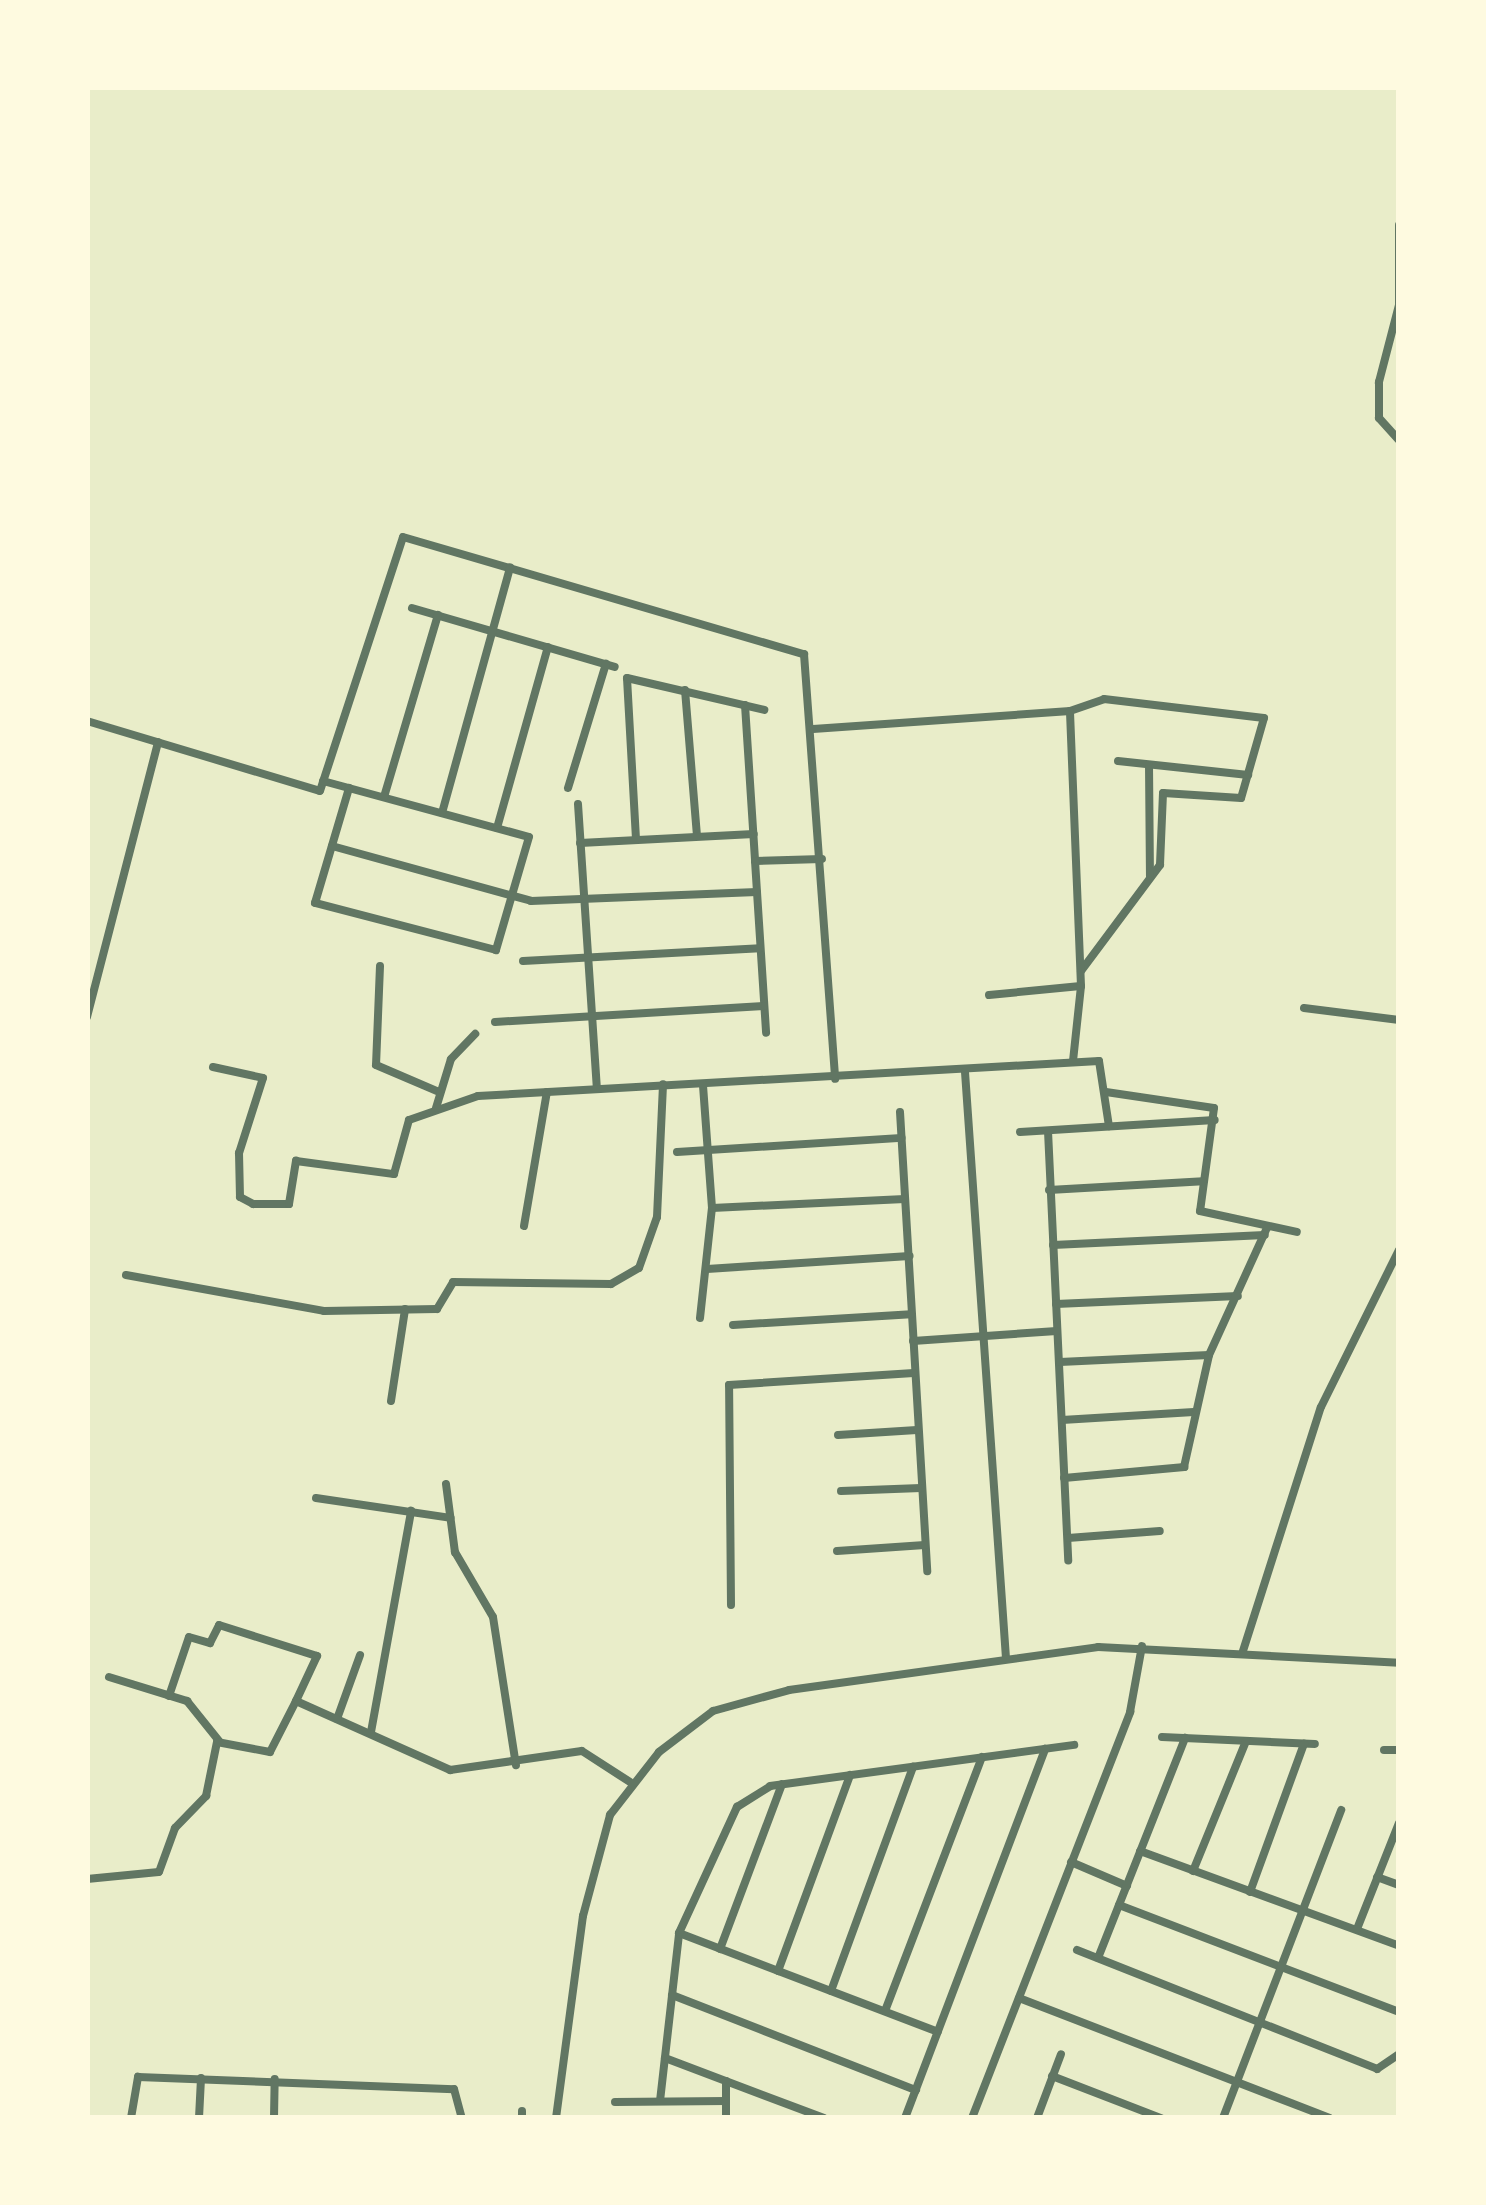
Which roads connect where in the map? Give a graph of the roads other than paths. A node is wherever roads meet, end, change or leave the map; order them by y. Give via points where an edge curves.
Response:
1 (1399, 225) edge
2 (1399, 304) edge
3 (1399, 440) edge
4 (510, 567) junction
5 (412, 608) dead end
6 (438, 616) junction
7 (492, 631) junction
8 (548, 647) junction
9 (685, 690) junction
10 (745, 706) junction
11 (764, 710) dead end
12 (1070, 711) junction
13 (87, 721) edge
14 (813, 728) junction
15 (158, 742) junction
16 (1118, 761) dead end
17 (1149, 765) junction
18 (1248, 775) junction
19 (323, 781) junction
20 (349, 788) junction
21 (568, 788) dead end
22 (384, 797) junction
23 (578, 804) dead end
24 (442, 813) junction
25 (496, 828) junction
26 (754, 834) junction
27 (697, 836) junction
28 (636, 839) junction
29 (580, 843) junction
30 (332, 846) junction
31 (822, 859) junction
32 (755, 861) junction
33 (1150, 878) junction
34 (757, 892) junction
35 (513, 894) junction
36 (584, 901) junction
37 (760, 948) junction
38 (588, 957) junction
39 (523, 961) dead end
40 (380, 966) dead end
41 (1081, 971) junction
42 (1082, 986) junction
43 (989, 995) dead end
44 (764, 1006) junction
45 (1304, 1008) dead end
46 (592, 1016) junction
47 (87, 1017) edge
48 (1399, 1020) edge
49 (495, 1022) dead end
50 (766, 1033) dead end
51 (475, 1034) dead end
52 (1073, 1061) junction
53 (213, 1067) dead end
54 (965, 1072) junction
55 (835, 1079) junction
56 (663, 1084) junction
57 (703, 1084) junction
58 (596, 1088) junction
59 (547, 1091) junction
60 (439, 1092) junction
61 (1106, 1092) junction
62 (436, 1108) junction
63 (900, 1112) dead end
64 (1214, 1120) junction
65 (1109, 1126) junction
66 (1048, 1131) junction
67 (1020, 1132) dead end
68 (902, 1138) junction
69 (709, 1151) junction
70 (677, 1152) dead end
71 (1203, 1181) junction
72 (1049, 1190) junction
73 (905, 1199) junction
74 (712, 1208) junction
75 (524, 1226) dead end
76 (1266, 1232) junction
77 (1297, 1232) dead end
78 (1053, 1245) junction
79 (1399, 1250) edge
80 (910, 1256) junction
81 (707, 1269) junction
82 (126, 1275) dead end
83 (1238, 1296) junction
84 (1056, 1304) junction
85 (405, 1310) junction
86 (911, 1314) junction
87 (700, 1318) dead end
88 (733, 1325) dead end
89 (1057, 1331) junction
90 (984, 1336) junction
91 (913, 1341) junction
92 (1210, 1355) junction
93 (1060, 1362) junction
94 (914, 1372) junction
95 (391, 1401) dead end
96 (1193, 1412) junction
97 (1062, 1420) junction
98 (917, 1430) junction
99 (838, 1435) dead end
100 (1064, 1478) junction
101 (446, 1484) dead end
102 (921, 1488) junction
103 (842, 1491) dead end
104 (316, 1498) dead end
105 (411, 1511) junction
106 (451, 1518) junction
107 (1160, 1531) dead end
108 (1068, 1538) junction
109 (925, 1545) junction
110 (837, 1551) dead end
111 (1068, 1561) dead end
112 (927, 1570) dead end
113 (731, 1605) dead end
114 (1142, 1646) junction
115 (360, 1654) dead end
116 (1242, 1654) junction
117 (1006, 1660) junction
118 (1399, 1663) edge
119 (110, 1677) dead end
120 (169, 1696) junction
121 (296, 1701) junction
122 (337, 1719) junction
123 (371, 1732) junction
124 (1162, 1737) dead end
125 (1185, 1738) junction
126 (219, 1741) junction
127 (1246, 1741) junction
128 (1075, 1745) dead end
129 (1045, 1749) junction
130 (1384, 1750) dead end
131 (1399, 1750) edge
132 (982, 1757) junction
133 (516, 1765) junction
134 (914, 1766) junction
135 (850, 1775) junction
136 (630, 1782) junction
137 (782, 1784) junction
138 (1341, 1810) dead end
139 (1399, 1823) edge
140 (1140, 1851) junction
141 (1071, 1862) junction
142 (1193, 1871) junction
143 (1376, 1877) junction
144 (87, 1879) edge
145 (1399, 1885) edge
146 (1126, 1886) junction
147 (1250, 1892) junction
148 (1119, 1905) junction
149 (1302, 1912) junction
150 (1357, 1929) junction
151 (680, 1933) junction
152 (1399, 1946) edge
153 (720, 1948) junction
154 (1077, 1950) dead end
155 (1098, 1958) junction
156 (1281, 1967) junction
157 (778, 1971) junction
158 (831, 1991) junction
159 (672, 1995) junction
160 (1019, 1998) junction
161 (885, 2012) junction
162 (1399, 2012) edge
163 (1260, 2021) junction
164 (938, 2032) junction
165 (1061, 2054) dead end
166 (1399, 2054) edge
167 (665, 2058) junction
168 (1052, 2076) junction
169 (201, 2078) junction
170 (275, 2079) junction
171 (726, 2081) junction
172 (1237, 2082) junction
173 (916, 2090) junction
174 (660, 2101) junction
175 (726, 2101) junction
176 (615, 2102) dead end
177 (909, 2117) edge
178 (131, 2118) edge
179 (199, 2118) edge
180 (274, 2118) edge
181 (462, 2118) edge
182 (556, 2118) edge
183 (726, 2118) edge
184 (824, 2118) edge
185 (972, 2118) edge
186 (1037, 2118) edge
187 (1161, 2118) edge
188 (1223, 2118) edge
189 (1330, 2118) edge

1 - 2 street
2 - 3 street via 1378,382 1379,418
4 - 7 street
4 - 14 street via 804,654
4 - 19 street via 403,537
5 - 6 street
6 - 7 street
6 - 22 street
7 - 8 street
7 - 24 street
8 - 21 street via 610,665
8 - 25 street
9 - 10 street
9 - 27 street
9 - 28 street via 626,680
10 - 11 street
10 - 26 street
12 - 14 street
12 - 18 street via 1104,699 1262,716
12 - 41 street
13 - 15 street
14 - 31 street
15 - 19 street via 320,791
15 - 47 street
16 - 17 street
17 - 18 street
17 - 33 street
18 - 33 street via 1236,801 1164,791
19 - 20 street
20 - 22 street
20 - 30 street
22 - 24 street
23 - 29 street
24 - 25 street
25 - 35 street via 529,837
26 - 27 street
26 - 32 street
27 - 28 street
28 - 29 street
29 - 36 street
30 - 35 street
30 - 35 street via 315,903 496,950
31 - 32 street
31 - 55 street
32 - 34 street
33 - 41 street
34 - 36 street
34 - 37 street
35 - 36 street
36 - 38 street
37 - 38 street
37 - 44 street
38 - 39 street
38 - 46 street
40 - 60 street via 376,1065
41 - 42 street
42 - 43 street
42 - 52 street
44 - 46 street
44 - 50 street
45 - 48 street
46 - 49 street
46 - 58 street
51 - 60 street
52 - 54 street
52 - 61 street via 1102,1062
53 - 62 street via 263,1078 239,1153 240,1197 253,1204 289,1204 296,1161 394,1174 409,1120
54 - 55 street
54 - 90 street
55 - 57 street
56 - 57 street
56 - 58 street
56 - 85 street via 657,1217 639,1268 584,1290 453,1282 441,1307
57 - 69 street
58 - 59 street
59 - 62 street
59 - 75 street
60 - 62 street
61 - 64 street via 1213,1108
61 - 65 street
63 - 68 street
64 - 65 street
64 - 71 street
65 - 66 street
66 - 67 street
66 - 72 street
68 - 69 street
68 - 73 street
69 - 70 street
69 - 74 street
71 - 72 street
71 - 76 street via 1203,1214
72 - 78 street
73 - 74 street
73 - 80 street
74 - 81 street
76 - 77 street
76 - 78 street
76 - 83 street
78 - 84 street
79 - 116 street via 1322,1407
80 - 81 street
80 - 86 street
81 - 87 street
82 - 85 street via 256,1303
83 - 84 street
83 - 92 street
84 - 89 street
85 - 95 street
86 - 88 street
86 - 91 street
89 - 90 street
89 - 93 street
90 - 91 street
90 - 117 street
91 - 94 street
92 - 93 street
92 - 96 street
93 - 97 street
94 - 98 street
94 - 113 street via 729,1385
96 - 97 street
96 - 100 street via 1178,1471
97 - 100 street
98 - 99 street
98 - 102 street
100 - 108 street
101 - 106 street
102 - 103 street
102 - 109 street
104 - 105 street
105 - 106 street
105 - 123 street
106 - 133 street via 459,1562 493,1617
107 - 108 street
108 - 111 street
109 - 110 street
109 - 112 street
114 - 116 street
114 - 117 street
114 - 141 street via 1137,1684
115 - 122 street
116 - 118 street
117 - 136 street via 735,1702 689,1726
119 - 120 street
120 - 121 street via 189,1637 210,1643 219,1625 317,1656
120 - 126 street via 213,1723
121 - 122 street
121 - 126 street via 270,1752
122 - 123 street
123 - 133 street via 450,1770
124 - 125 street
125 - 127 street
125 - 140 street
126 - 144 street via 206,1796 175,1828 159,1872
127 - 142 street
127 - 147 street via 1309,1744
128 - 129 street
129 - 132 street
129 - 164 street
130 - 131 street
132 - 134 street
132 - 161 street
133 - 136 street via 582,1751
134 - 135 street
134 - 158 street
135 - 137 street
135 - 157 street
136 - 182 street via 583,1916
137 - 151 street via 724,1824
137 - 153 street
138 - 149 street
139 - 143 street
140 - 142 street
140 - 146 street
141 - 146 street
141 - 160 street
142 - 147 street
143 - 145 street
143 - 150 street
146 - 148 street
147 - 149 street
148 - 155 street
148 - 156 street
149 - 150 street
149 - 156 street
150 - 152 street
151 - 153 street
151 - 159 street
153 - 157 street
154 - 155 street
155 - 163 street
156 - 162 street
156 - 163 street
157 - 158 street
158 - 161 street
159 - 167 street
159 - 173 street
160 - 172 street
160 - 185 street
161 - 164 street
163 - 166 street via 1377,2068
163 - 172 street
164 - 173 street
165 - 168 street
167 - 171 street
167 - 174 street
168 - 186 street
168 - 187 street
169 - 170 street
169 - 178 street via 138,2078
169 - 179 street
170 - 180 street
170 - 181 street via 463,2090
171 - 175 street
171 - 184 street
172 - 188 street
172 - 189 street
173 - 177 street
174 - 175 street
174 - 176 street
175 - 183 street

